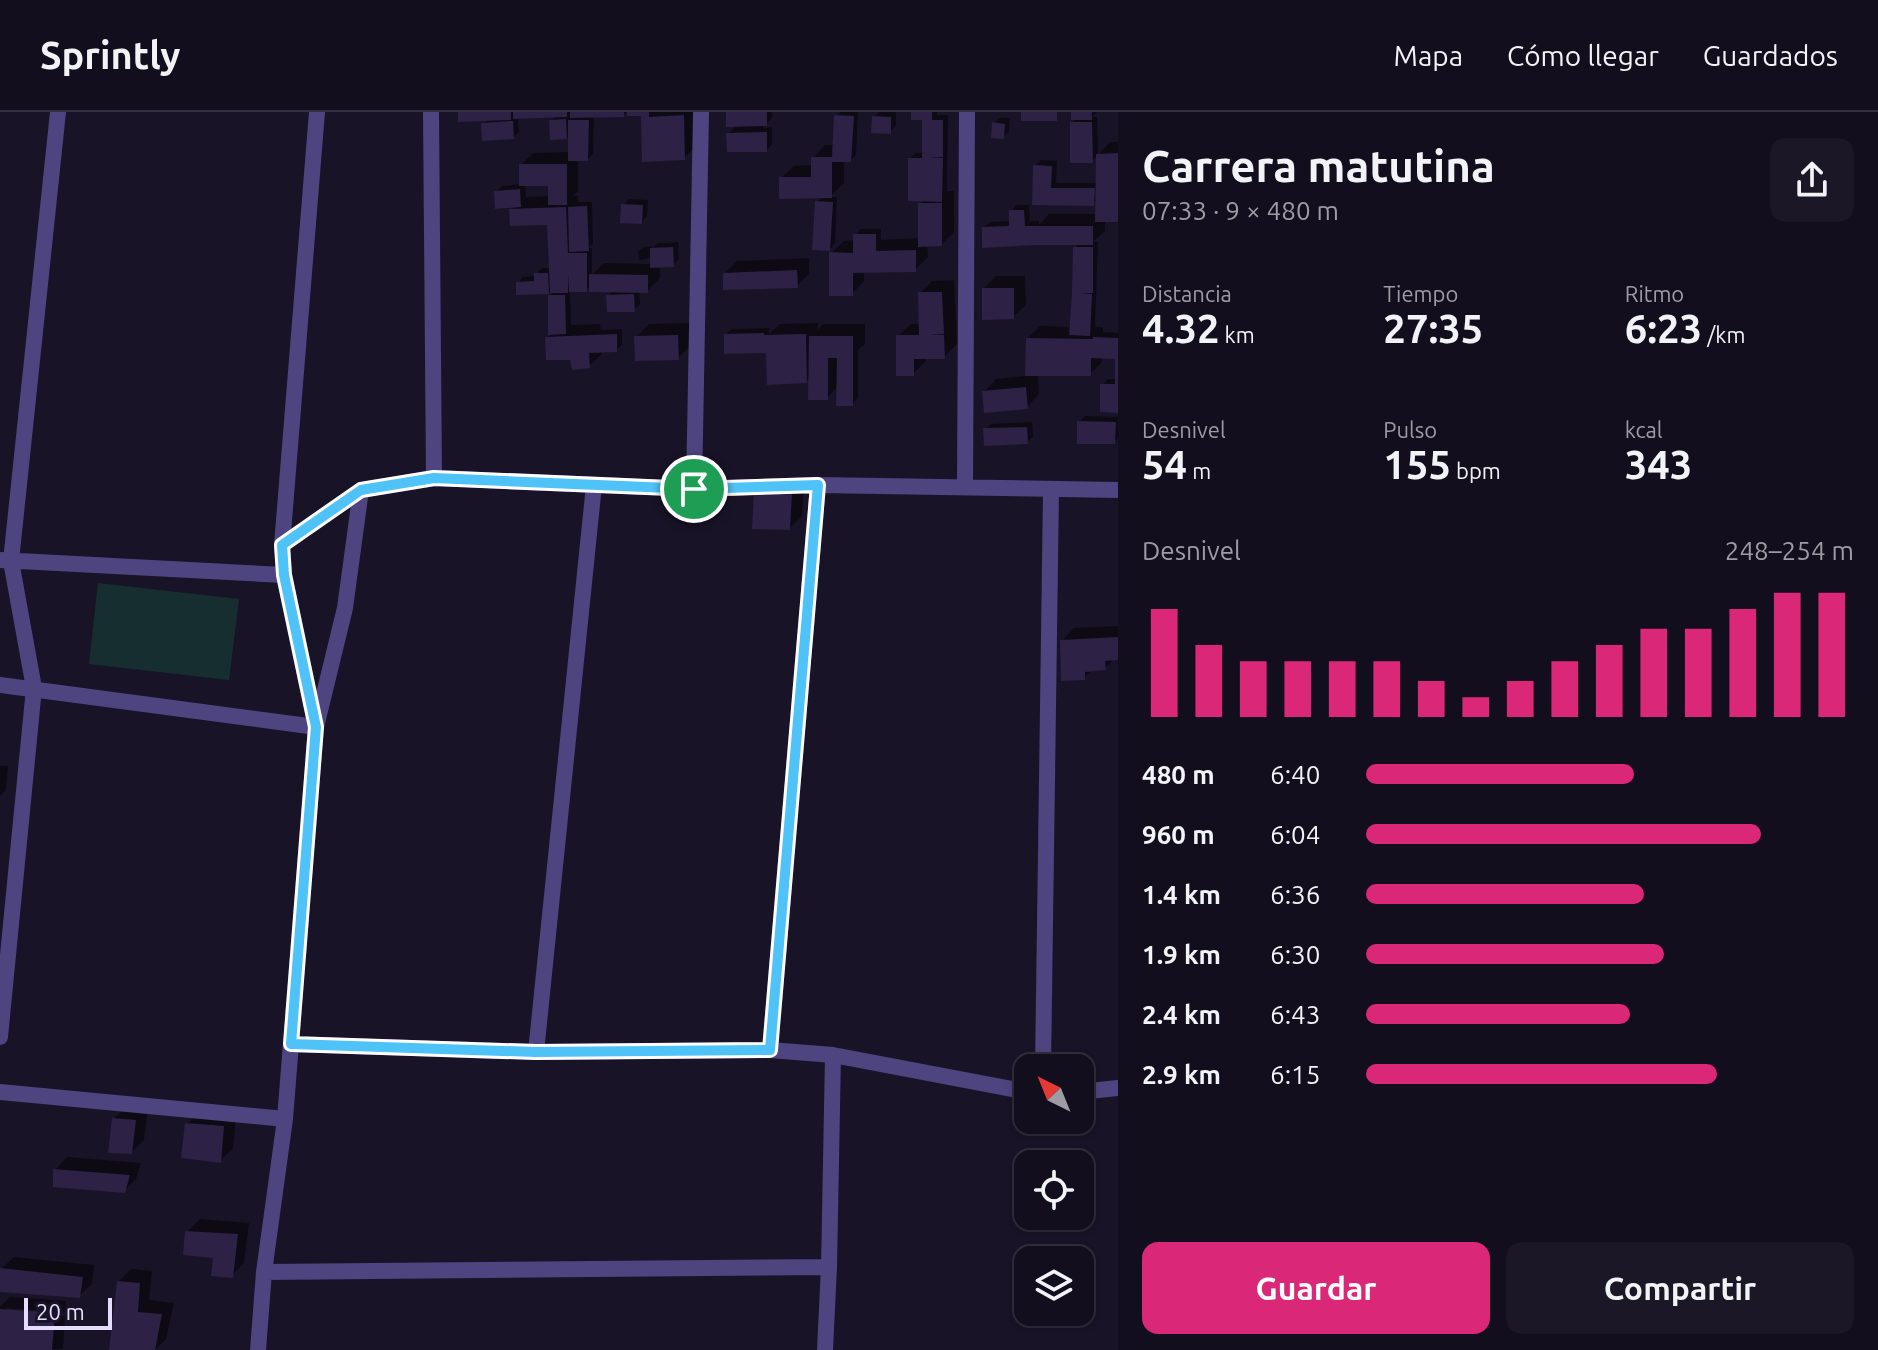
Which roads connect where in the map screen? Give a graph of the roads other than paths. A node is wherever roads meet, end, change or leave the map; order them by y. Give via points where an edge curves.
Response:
1 (58, 112) edge
2 (317, 112) edge
3 (431, 112) edge
4 (701, 112) edge
5 (967, 112) edge
6 (434, 478) junction
7 (594, 485) junction
8 (818, 485) junction
9 (965, 487) junction
10 (694, 489) junction
11 (361, 490) junction
12 (1051, 490) junction
13 (1118, 490) edge
14 (282, 545) junction
15 (6, 560) edge
16 (284, 575) junction
17 (0, 685) edge
18 (34, 688) junction
19 (316, 727) junction
20 (0, 1037) edge
21 (291, 1044) junction
22 (770, 1050) junction
23 (536, 1052) junction
24 (1043, 1054) edge
25 (833, 1055) junction
26 (1118, 1088) edge
27 (1014, 1089) edge
28 (1094, 1091) edge
29 (0, 1092) edge
30 (285, 1119) junction
31 (829, 1267) junction
32 (264, 1272) junction
33 (258, 1350) edge
34 (825, 1350) edge

1 - 15 street
2 - 14 street
3 - 6 street
4 - 10 street
5 - 9 street
6 - 7 street
6 - 11 street
7 - 10 street
7 - 23 street
8 - 9 street
8 - 10 street
8 - 22 street
9 - 12 street
11 - 14 street
11 - 19 street via 345,608
12 - 13 street
12 - 24 street
14 - 16 street
15 - 16 street
15 - 18 street
16 - 19 street
17 - 18 street
18 - 19 street
18 - 20 street
19 - 21 street
21 - 23 street
21 - 30 street
22 - 23 street
22 - 25 street
25 - 27 street
25 - 31 street
26 - 28 street
29 - 30 street
30 - 32 street
31 - 32 street
31 - 34 street
32 - 33 street

